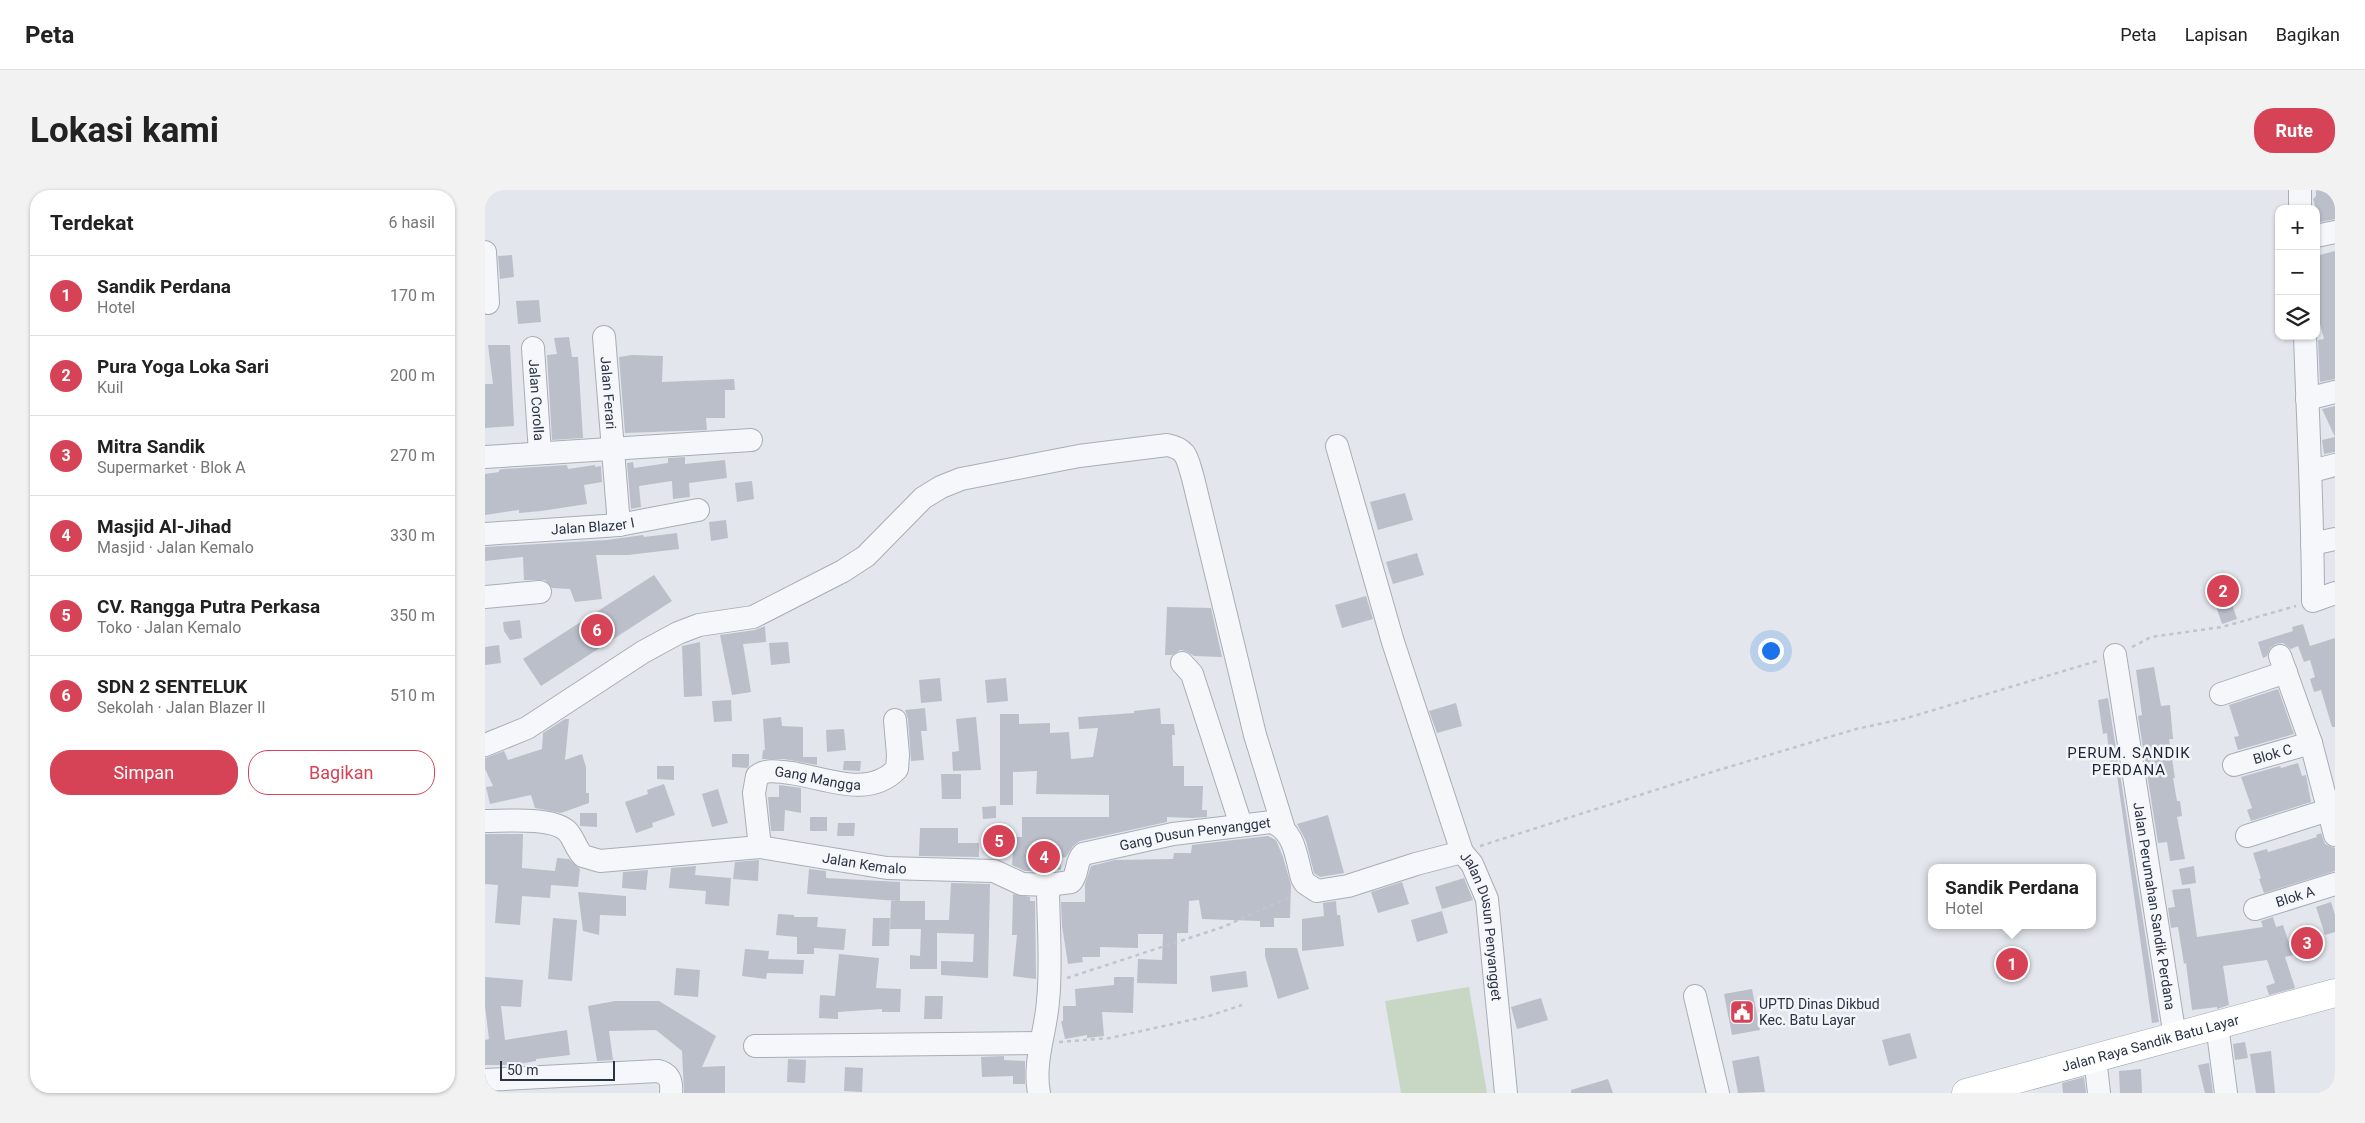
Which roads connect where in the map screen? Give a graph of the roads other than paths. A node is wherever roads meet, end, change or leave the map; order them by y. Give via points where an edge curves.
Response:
1 (2300, 190) edge
2 (2300, 205) edge
3 (485, 252) edge
4 (489, 303) dead end
5 (604, 337) dead end
6 (2305, 340) edge
7 (533, 348) dead end
8 (2335, 392) edge
9 (2307, 399) junction
10 (751, 440) dead end
11 (1337, 446) dead end
12 (612, 450) junction
13 (540, 453) junction
14 (485, 457) edge
15 (2335, 465) edge
16 (2312, 471) junction
17 (698, 510) dead end
18 (619, 525) junction
19 (485, 534) edge
20 (2335, 539) edge
21 (2312, 544) junction
22 (540, 592) dead end
23 (2335, 593) edge
24 (485, 597) edge
25 (2115, 655) road end
26 (1182, 663) dead end
27 (2221, 694) dead end
28 (895, 720) dead end
29 (2311, 743) junction
30 (485, 745) edge
31 (2234, 765) dead end
32 (2327, 810) junction
33 (485, 821) edge
34 (1241, 825) junction
35 (1283, 826) junction
36 (2335, 835) edge
37 (2247, 836) dead end
38 (760, 847) junction
39 (1462, 852) junction
40 (2335, 884) edge
41 (1048, 885) junction
42 (1348, 886) joint
43 (2255, 909) dead end
44 (2335, 993) edge
45 (1695, 996) dead end
46 (2217, 1026) junction
47 (2175, 1037) junction
48 (1040, 1043) junction
49 (755, 1046) dead end
50 (2095, 1058) junction
51 (485, 1080) edge
52 (671, 1093) edge
53 (1039, 1093) edge
54 (1506, 1093) edge
55 (1718, 1093) edge
56 (1966, 1093) edge
57 (2099, 1093) edge
58 (2226, 1093) edge

1 - 2 street
3 - 4 street
5 - 12 street, Jalan Ferari
6 - 9 street
7 - 13 street, Jalan Corolla
8 - 9 street
9 - 16 street
10 - 12 street
11 - 39 street via 1393,642
12 - 13 street
12 - 18 street, Jalan Ferari
13 - 14 street
15 - 16 street
16 - 21 street
17 - 18 street, Jalan Blazer I
18 - 19 street, Jalan Blazer I
20 - 21 street
21 - 23 street via 2313,600
22 - 24 street
25 - 47 street, Jalan Perumahan Sandik Perdana
26 - 34 street via 1192,674
27 - 29 street via 2283,664
28 - 38 street, Gang Mangga via 897,770 876,784 855,786 801,774 769,771 757,776 754,793
29 - 31 street, Blok C
29 - 32 street
30 - 35 street via 527,728 678,632 699,625 753,617 843,571 866,556 923,498 941,487 961,479 1079,456 1167,445 1186,454 1255,735
32 - 36 street
32 - 37 street
33 - 38 street, Jalan Kemalo via 553,824 569,833 583,856 600,861
34 - 35 street, Gang Dusun Penyangget via 1273,822
34 - 41 street, Gang Dusun Penyangget via 1173,834 1083,854 1078,858 1071,882
35 - 42 street, Gang Dusun Penyangget via 1290,834 1302,878 1310,887 1321,891
38 - 41 street, Jalan Kemalo via 887,868 994,871 1022,884
39 - 42 street, Jalan Dusun Penyangget
39 - 54 street, Jalan Dusun Penyangget via 1472,864 1487,899
40 - 43 street, Blok A
41 - 48 street via 1048,1007
44 - 46 main road, Jalan Raya Sandik Batu Layar
45 - 55 street
46 - 47 main road, Jalan Raya Sandik Batu Layar
46 - 58 street
47 - 50 main road, Jalan Raya Sandik Batu Layar
48 - 49 street
48 - 53 street
50 - 56 main road, Jalan Raya Sandik Batu Layar
50 - 57 street
51 - 52 street via 653,1071 669,1076

